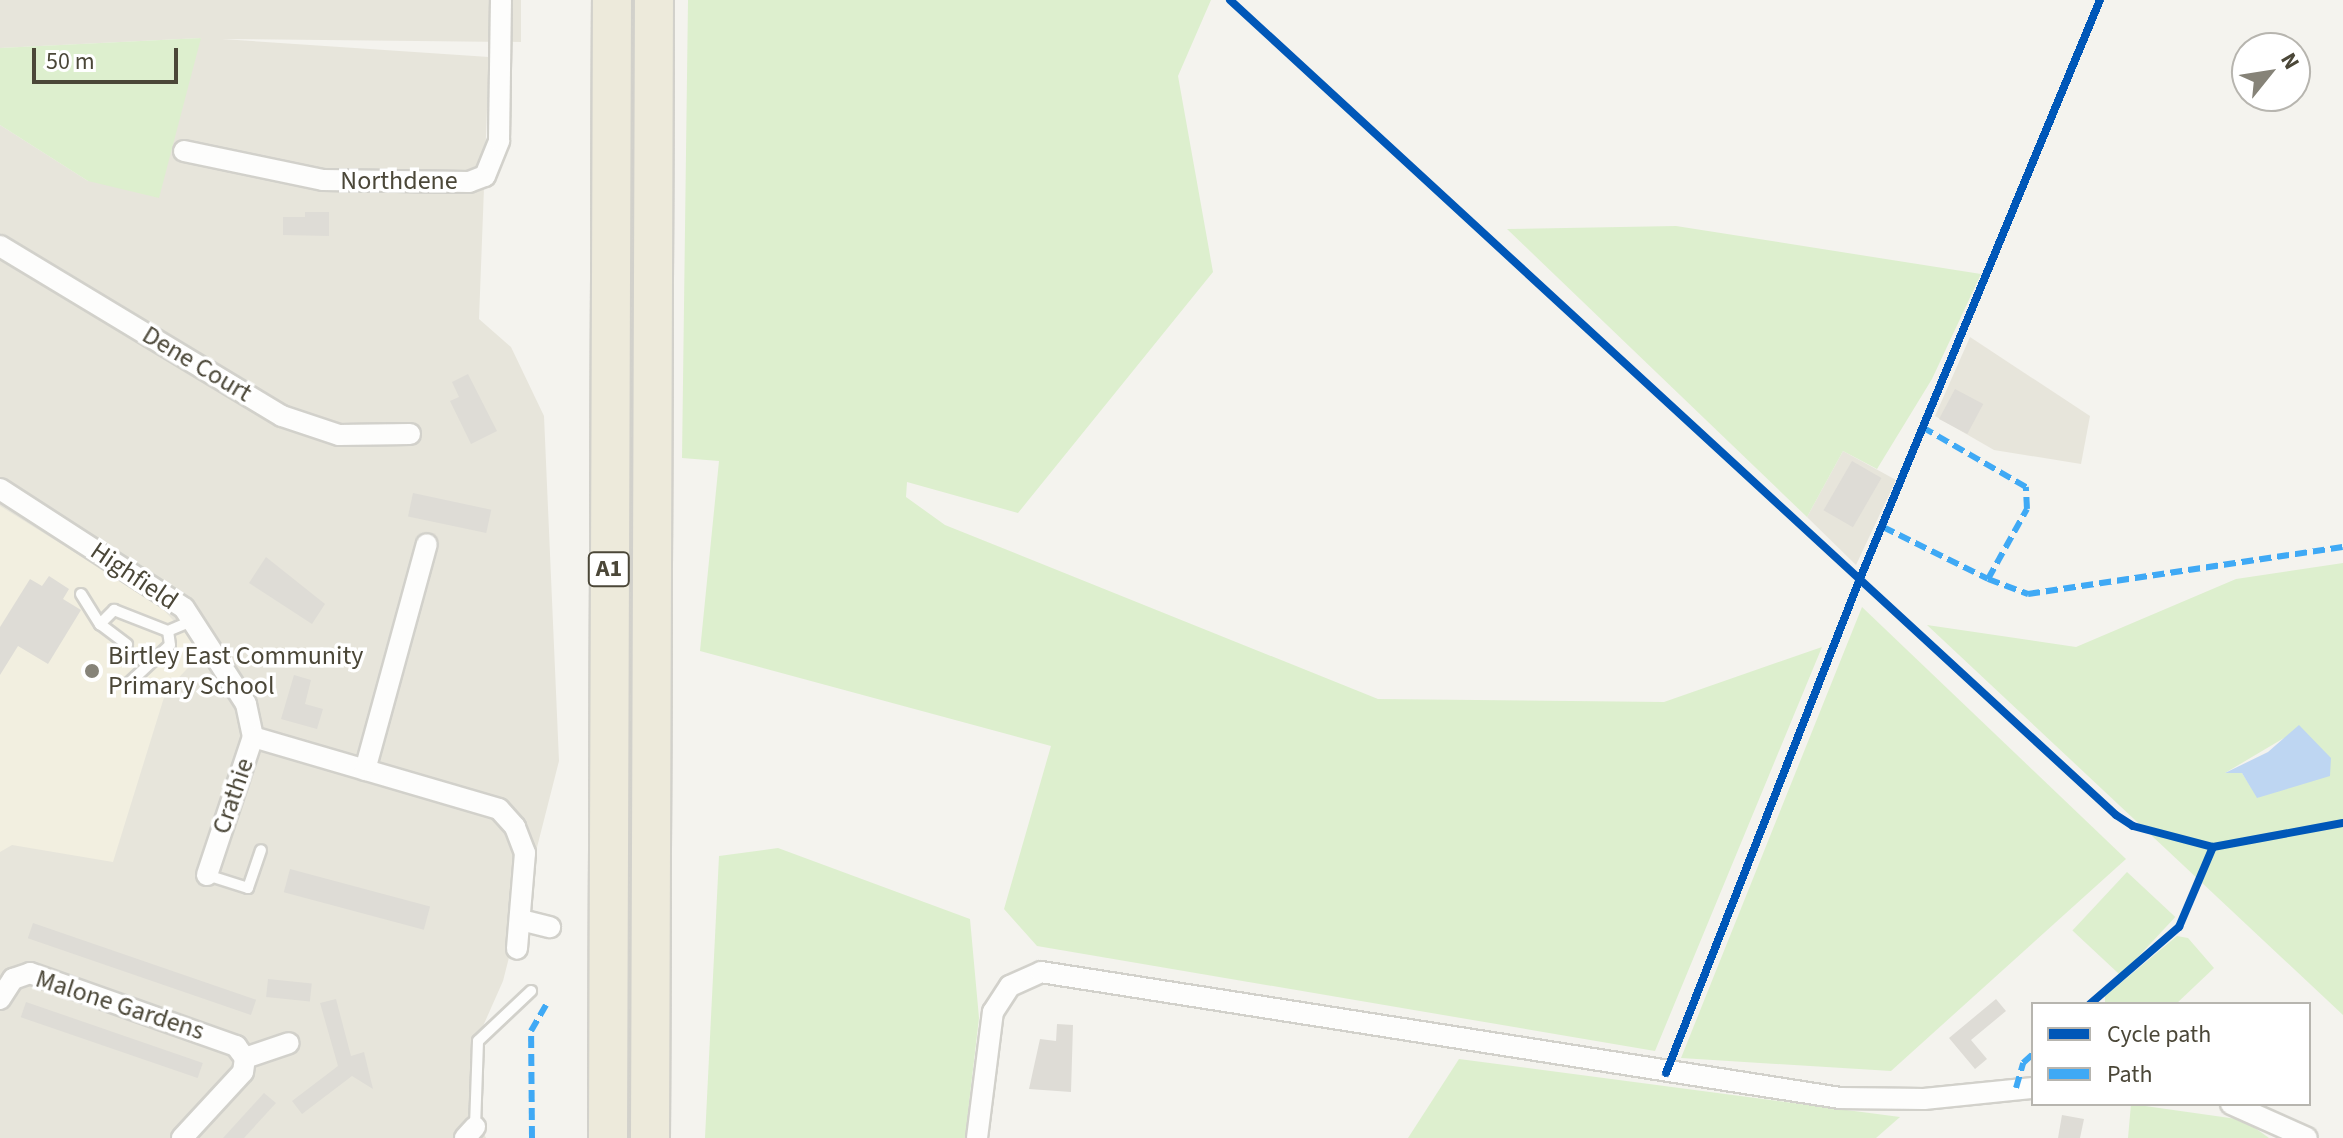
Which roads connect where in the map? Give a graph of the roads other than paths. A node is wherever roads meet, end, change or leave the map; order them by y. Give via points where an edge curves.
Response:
1 (501, 0) edge
2 (612, 0) edge
3 (654, 0) edge
4 (184, 151) dead end
5 (0, 246) edge
6 (410, 434) dead end
7 (0, 489) edge
8 (427, 544) dead end
9 (81, 594) dead end
10 (192, 621) junction
11 (100, 624) junction
12 (168, 631) junction
13 (127, 644) dead end
14 (128, 684) dead end
15 (253, 737) junction
16 (365, 770) junction
17 (261, 850) dead end
18 (207, 875) joint
19 (521, 920) junction
20 (550, 927) dead end
21 (517, 949) dead end
22 (531, 991) dead end
23 (0, 999) edge
24 (289, 1043) dead end
25 (245, 1058) junction
26 (2031, 1088) edge
27 (2235, 1106) edge
28 (470, 1132) edge
29 (182, 1138) edge
30 (608, 1138) edge
31 (650, 1138) edge
32 (977, 1138) edge
33 (2307, 1138) edge

1 - 4 street, Northdene via 499,141 485,176 469,182 323,180
2 - 30 highway, A1
3 - 31 highway, A1
5 - 6 street, Dene Court via 282,416 339,435
7 - 10 street, Highfield via 184,608
8 - 16 street
9 - 11 lane
10 - 12 lane
10 - 15 street, Highfield via 246,704
11 - 12 lane via 114,610
11 - 13 lane
12 - 14 lane via 170,645
15 - 16 street, Crathie
15 - 18 street, Crathie
16 - 19 street, Crathie via 499,809 515,827 525,853
17 - 18 lane via 248,888
19 - 20 street
19 - 21 street, Crathie
22 - 28 lane via 478,1041
23 - 25 street, Malone Gardens via 13,979 30,973 221,1038
24 - 25 street
25 - 29 street via 243,1072
26 - 32 street via 1924,1099 1840,1098 1041,972 1010,986 993,1012
27 - 33 street

